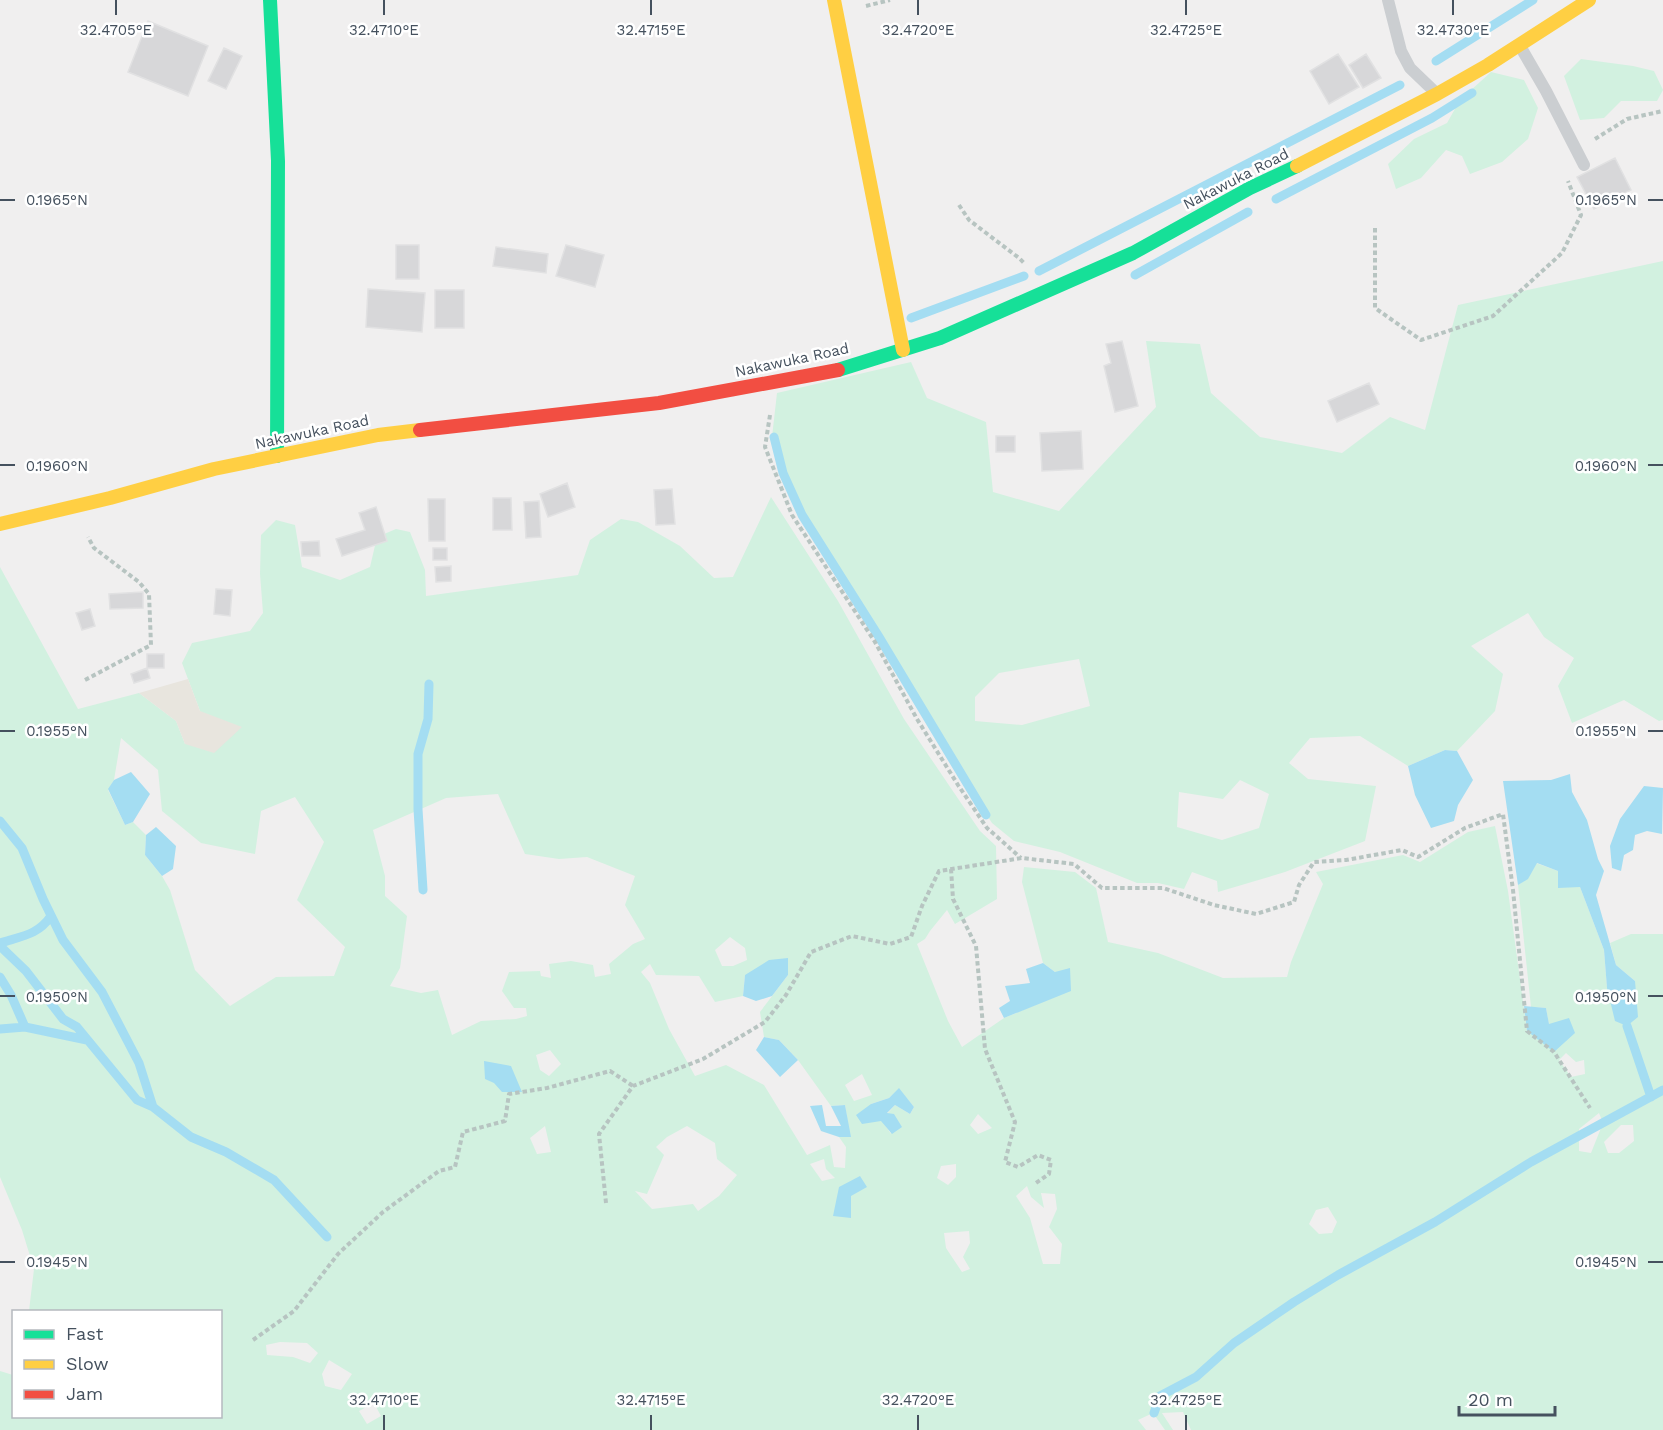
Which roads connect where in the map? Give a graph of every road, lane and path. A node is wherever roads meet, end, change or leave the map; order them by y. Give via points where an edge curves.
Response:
1 (270, 0) edge
2 (834, 0) edge
3 (1388, 0) edge
4 (1589, 0) edge
5 (1520, 45) junction
6 (1437, 94) junction
7 (1663, 111) edge
8 (1577, 151) junction
9 (1584, 165) dead end
10 (1567, 181) dead end
11 (959, 205) dead end
12 (1375, 228) dead end
13 (1047, 291) junction
14 (903, 350) junction
15 (775, 382) junction
16 (277, 456) junction
17 (73, 506) junction
18 (0, 524) edge
19 (86, 680) dead end
20 (1022, 858) junction
21 (951, 869) junction
22 (633, 1086) junction
23 (1590, 1108) dead end
24 (1036, 1183) dead end
25 (606, 1203) dead end
26 (253, 1340) dead end

1 - 16 main road via 278,161
2 - 14 main road
3 - 6 lane via 1401,51 1410,68
4 - 5 main road, Nakawuka Road
5 - 6 main road, Nakawuka Road
5 - 8 lane
6 - 13 main road, Nakawuka Road via 1250,188 1133,253
7 - 8 path via 1627,119
8 - 9 lane
10 - 12 path via 1581,215 1562,253 1493,316 1421,340 1375,308
11 - 13 path via 969,220 1019,258
13 - 14 main road, Nakawuka Road
14 - 15 main road, Nakawuka Road via 832,372
15 - 16 main road, Nakawuka Road via 647,405 378,435
15 - 20 path via 765,447 792,515 875,642 917,719 987,828
16 - 17 main road, Nakawuka Road
17 - 18 main road, Nakawuka Road
17 - 19 path via 94,548 149,594 151,645
20 - 21 path
20 - 23 path via 1074,864 1102,888 1163,888 1256,914 1294,902 1299,885 1314,862 1402,850 1418,857 1465,828 1503,814 1527,1031 1554,1052
21 - 22 path via 939,871 911,938 890,944 852,936 811,952 765,1022 703,1059
21 - 24 path via 952,899 976,946 985,1050 1015,1122 1005,1161 1018,1167 1038,1155 1051,1160 1049,1174
22 - 25 path via 599,1134
22 - 26 path via 610,1071 509,1094 505,1121 463,1132 455,1167 439,1171 383,1212 338,1254 294,1311

